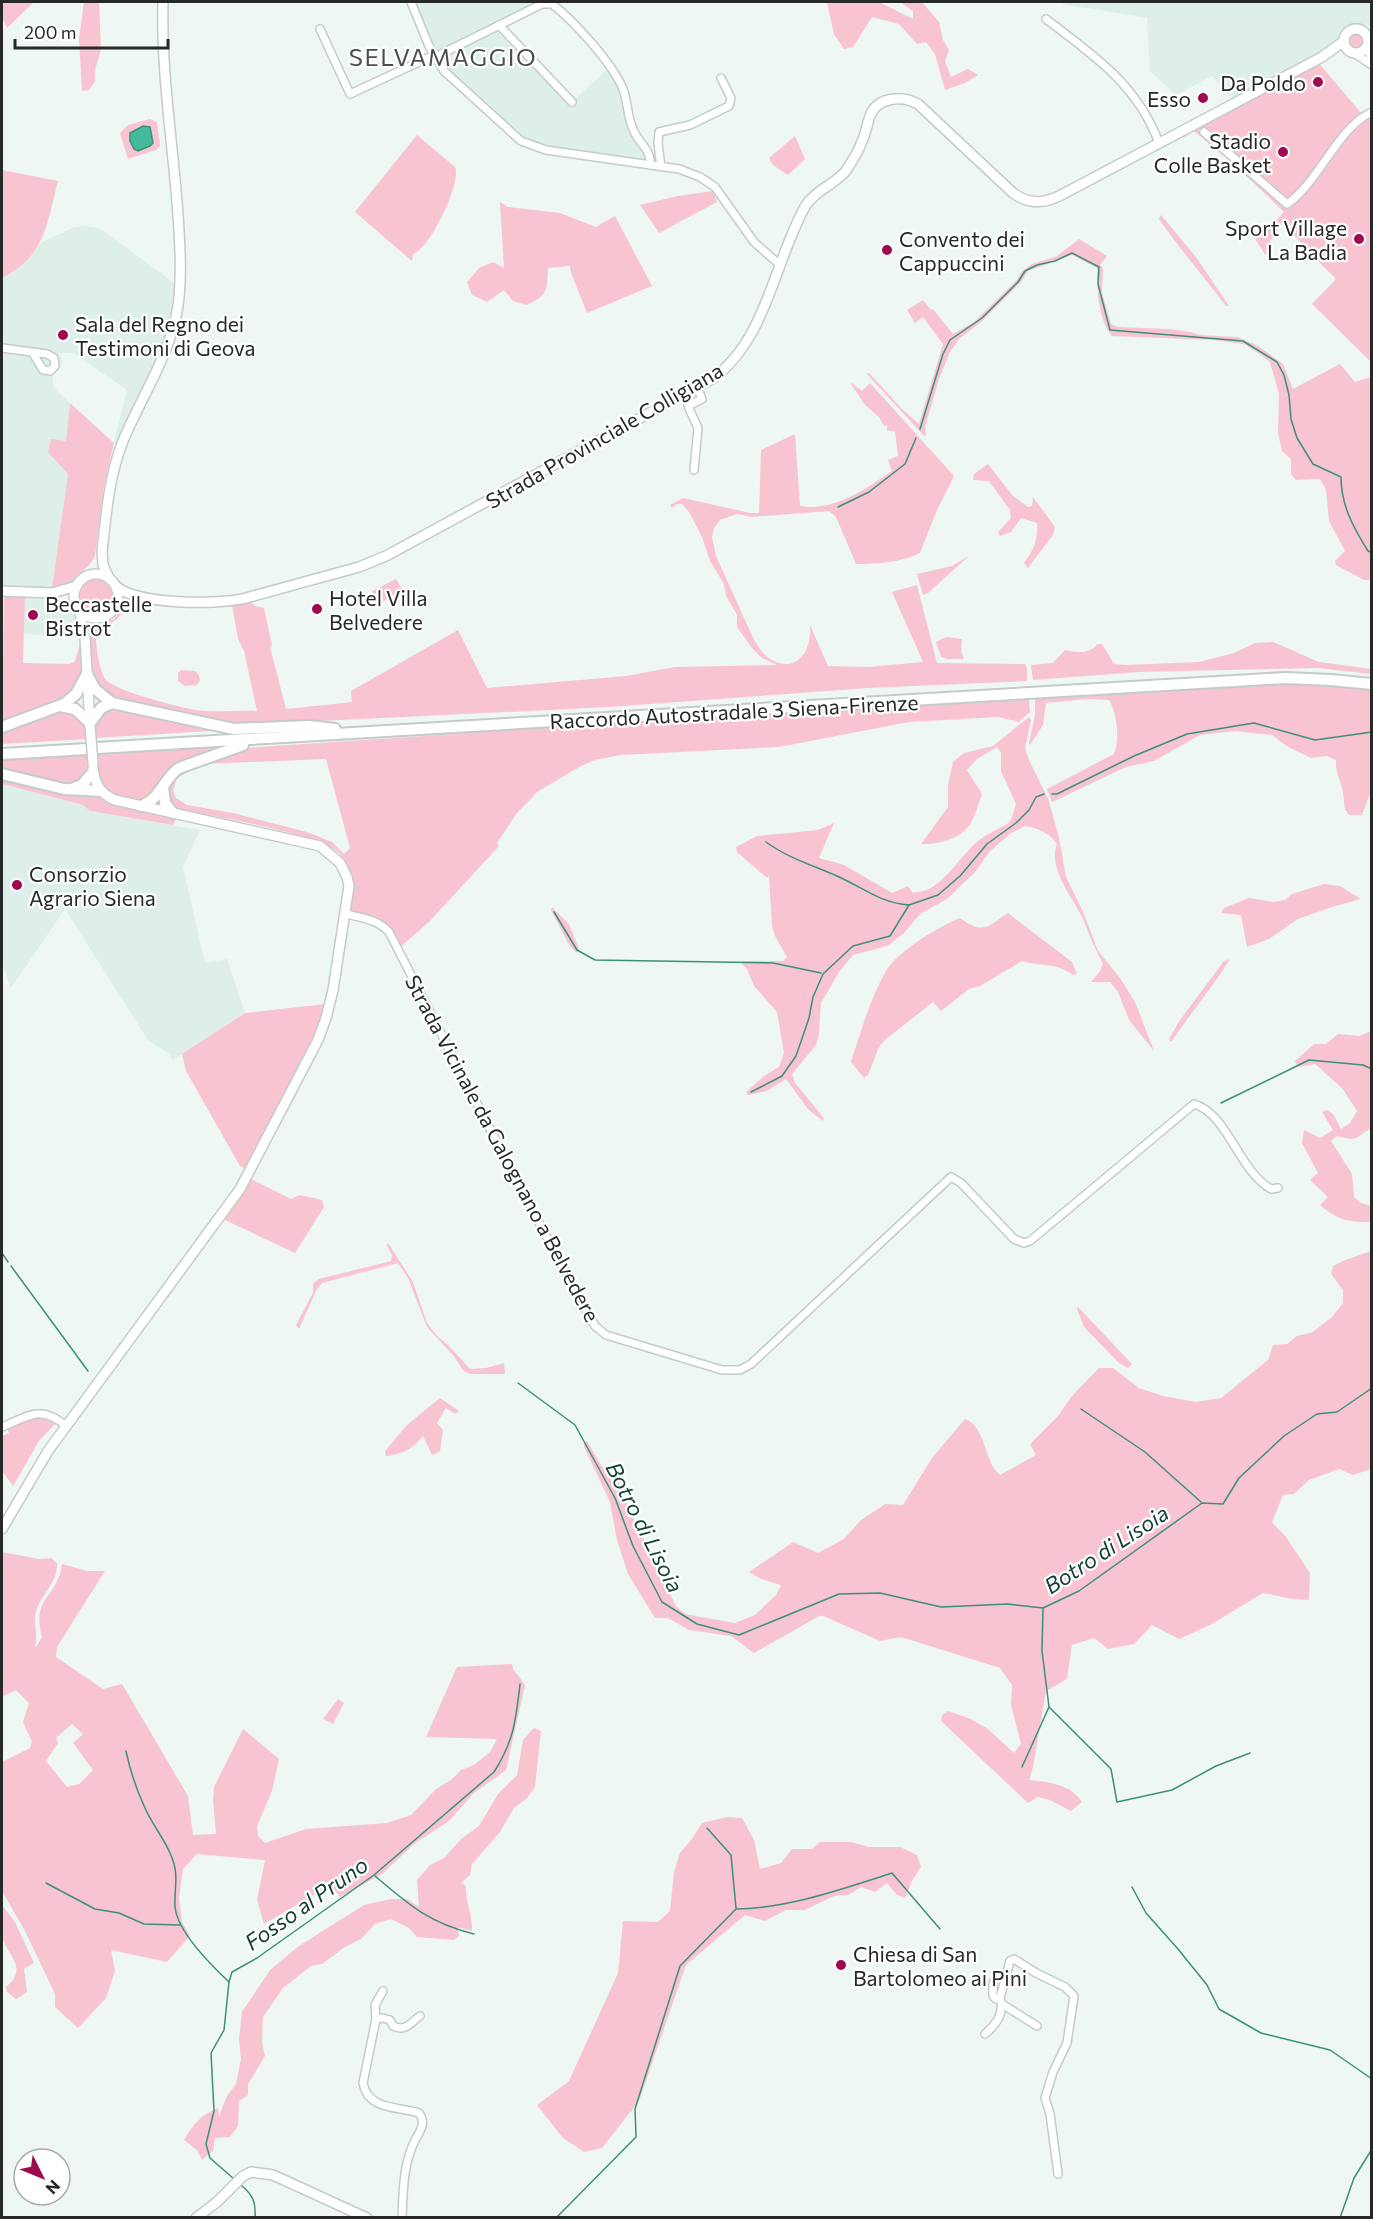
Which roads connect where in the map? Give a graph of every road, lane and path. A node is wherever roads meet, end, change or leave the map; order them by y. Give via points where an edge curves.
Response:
1 (163, 2) edge
2 (411, 2) edge
3 (1046, 19) dead end
4 (499, 25) junction
5 (320, 29) dead end
6 (1360, 29) junction
7 (1371, 29) edge
8 (1344, 41) junction
9 (1369, 42) edge
10 (1352, 52) junction
11 (434, 56) junction
12 (1322, 57) junction
13 (1371, 63) edge
14 (721, 78) dead end
15 (572, 102) dead end
16 (1371, 112) edge
17 (1204, 132) dead end
18 (1159, 143) junction
19 (650, 165) junction
20 (661, 167) junction
21 (780, 265) junction
22 (2, 348) edge
23 (32, 352) dead end
24 (697, 387) junction
25 (694, 470) dead end
26 (102, 552) junction
27 (90, 576) junction
28 (109, 578) junction
29 (77, 586) junction
30 (116, 586) junction
31 (2, 591) edge
32 (52, 593) junction
33 (143, 598) junction
34 (77, 606) junction
35 (116, 606) junction
36 (95, 618) junction
37 (85, 638) junction
38 (87, 674) junction
39 (1371, 678) edge
40 (1371, 684) edge
41 (112, 703) junction
42 (60, 706) junction
43 (90, 724) junction
44 (2, 727) edge
45 (334, 732) junction
46 (92, 746) junction
47 (2, 748) edge
48 (2, 754) edge
49 (93, 768) junction
50 (2, 774) edge
51 (163, 787) junction
52 (69, 790) junction
53 (101, 791) junction
54 (141, 806) junction
55 (173, 813) junction
56 (346, 914) junction
57 (1278, 1188) dead end
58 (66, 1426) junction
59 (2, 1427) edge
60 (2, 1529) edge
61 (993, 1983) dead end
62 (383, 1991) dead end
63 (1001, 2001) junction
64 (420, 2016) dead end
65 (376, 2019) junction
66 (1037, 2026) dead end
67 (985, 2034) dead end
68 (1058, 2174) dead end
69 (196, 2217) edge
70 (367, 2217) edge
71 (402, 2217) edge

1 - 26 main road via 180,255 179,300 164,357 117,457
2 - 11 street
3 - 18 street via 1118,77 1144,112
4 - 11 street
4 - 15 street
4 - 19 street via 544,3 555,6 614,71 625,94 633,131 650,154
5 - 11 street via 350,94
6 - 7 main road
6 - 8 main road via 1350,30
6 - 9 main road
8 - 10 main road
8 - 12 main road, Strada Provinciale Colligiana
9 - 10 main road via 1362,51
9 - 13 street
10 - 12 main road, Strada Provinciale Colligiana
10 - 13 street
11 - 19 street via 450,77 524,143 546,150
12 - 18 main road, Strada Provinciale Colligiana
14 - 20 street via 731,98 729,106 690,125 658,132
16 - 17 street via 1350,127 1304,188 1287,204
18 - 21 main road, Strada Provinciale Colligiana via 1060,196 1032,202 1010,191 918,104 888,100 871,113 862,143 844,172 807,202
19 - 20 street
20 - 21 street via 689,172 713,185 754,242
21 - 24 main road, Strada Provinciale Colligiana via 744,347 727,367
22 - 23 street
24 - 25 street via 702,399 688,406 698,428
24 - 33 main road, Strada Provinciale Colligiana via 372,562 231,602
26 - 27 main road
26 - 28 main road
27 - 28 main road
27 - 29 main road
28 - 30 main road
29 - 32 main road
29 - 34 main road
30 - 33 main road, Strada Provinciale Colligiana
30 - 35 main road
31 - 32 main road
32 - 34 main road
33 - 35 main road, Strada Provinciale Colligiana
34 - 36 main road
34 - 37 main road
35 - 36 main road via 105,616
36 - 37 main road
37 - 38 main road
38 - 41 highway via 94,689
38 - 42 highway via 74,696
38 - 43 main road
39 - 45 highway, Raccordo Autostradale 3 Siena-Firenze via 1286,672
40 - 45 highway, Raccordo Autostradale 3 Siena-Firenze via 1285,678
41 - 43 highway via 101,708
41 - 45 highway via 234,729 309,726
42 - 43 highway via 75,709
42 - 44 highway
43 - 49 main road, bridge
45 - 46 highway, Raccordo Autostradale 3 Siena-Firenze
45 - 51 highway via 315,740 236,746 179,768
46 - 47 highway, Raccordo Autostradale 3 Siena-Firenze
46 - 48 highway, Raccordo Autostradale 3 Siena-Firenze
49 - 52 highway via 82,785
49 - 53 main road
50 - 52 highway
51 - 54 highway via 155,798
51 - 55 highway via 165,803
52 - 53 highway
53 - 54 main road via 115,800
54 - 55 main road
55 - 56 main road via 326,849 337,858 347,877
56 - 57 street, Strada Vicinale da Galognano a Belvedere via 374,920 389,932 512,1174 595,1326 606,1335 722,1370 740,1370 751,1364 951,1177 1014,1239 1030,1241 1194,1104 1219,1124 1253,1175 1271,1189
56 - 58 main road via 322,1029 248,1176
58 - 59 street via 43,1413
58 - 60 main road
61 - 63 street via 993,1996
62 - 65 street via 375,2005
63 - 66 street
63 - 67 street via 999,2019
63 - 68 street via 1006,1969 1014,1959 1074,1996 1067,2043 1045,2098
64 - 65 street via 399,2029 390,2020
65 - 71 street via 363,2083 365,2091 373,2102 418,2113 424,2124 411,2149
69 - 70 main road via 251,2172 273,2175

